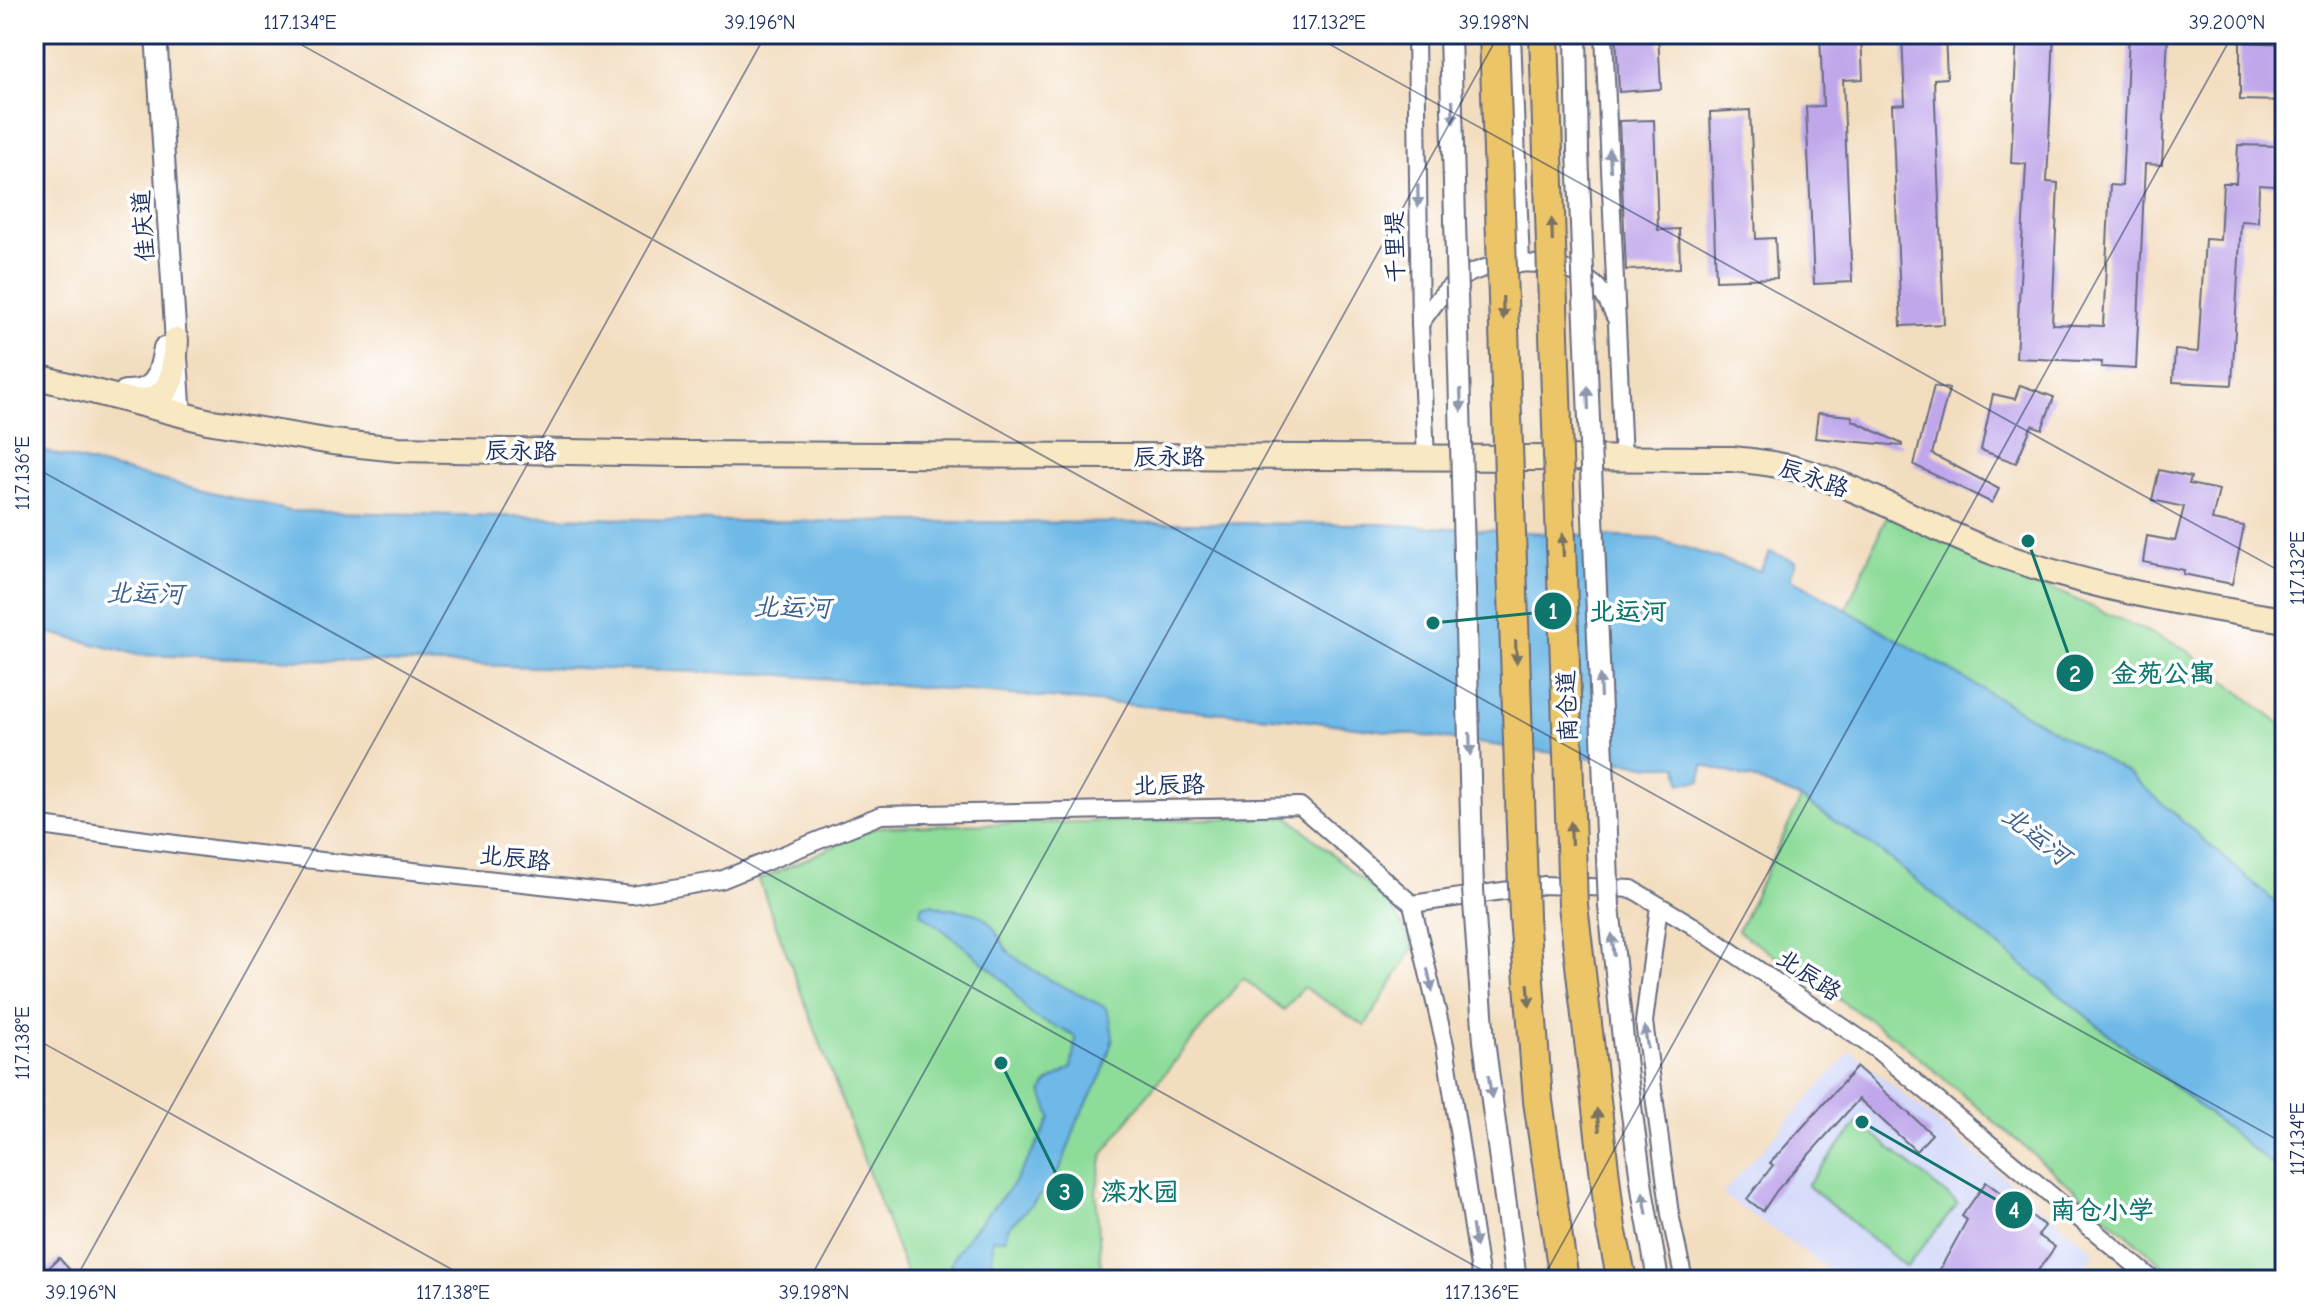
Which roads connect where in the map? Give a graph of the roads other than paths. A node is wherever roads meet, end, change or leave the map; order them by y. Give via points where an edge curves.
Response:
1 (143, 34) edge
2 (156, 34) edge
3 (1416, 34) edge
4 (1450, 34) edge
5 (1494, 34) edge
6 (1512, 34) edge
7 (1544, 34) edge
8 (1576, 34) edge
9 (1604, 34) edge
10 (1521, 264) junction
11 (1618, 322) junction
12 (1420, 324) junction
13 (170, 344) junction
14 (34, 367) edge
15 (34, 376) edge
16 (123, 396) junction
17 (170, 403) junction
18 (1627, 451) junction
19 (1426, 456) junction
20 (2285, 613) edge
21 (2285, 620) edge
22 (34, 825) edge
23 (1412, 904) junction
24 (1659, 906) junction
25 (1481, 1280) edge
26 (1516, 1280) edge
27 (1564, 1280) edge
28 (1622, 1280) edge
29 (1658, 1280) edge
30 (1684, 1280) edge
31 (2153, 1280) edge

1 - 13 street, 佳庆道
2 - 13 street, 佳庆道
3 -> 12 street, 千里堤
4 -> 26 street, bridge via 1473,889 1484,1041
5 -> 27 highway, 南仓道, bridge via 1524,916 1538,1101
6 - 10 street
28 -> 7 highway, 南仓道, bridge via 1611,1228 1573,905
29 -> 8 street, bridge via 1627,1077 1609,906
11 -> 9 street
10 - 11 street via 1558,268 1594,285
10 - 12 street via 1474,272 1454,283
11 - 18 street
12 - 19 street, 千里堤
13 - 16 street via 151,385
13 - 17 main road
14 - 16 main road, 辰永路
15 - 16 main road, 辰永路
16 - 17 main road, 辰永路
17 - 19 main road, 辰永路 via 408,439
18 - 19 main road, 辰永路
18 - 20 main road, 辰永路 via 1784,460 2046,564 2107,581
18 - 21 main road, 辰永路 via 1795,469 2043,569 2104,586
22 - 23 street, 北辰路 via 632,895 721,880 881,815 1300,806
23 - 24 street, 北辰路 via 1545,885 1632,889
23 -> 25 street via 1445,1045
30 -> 24 street via 1644,1022
24 - 31 street, 北辰路 via 1877,1050

